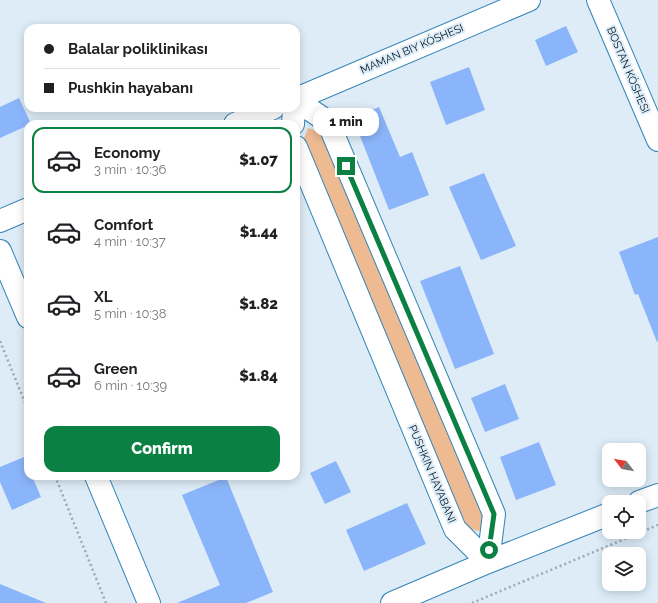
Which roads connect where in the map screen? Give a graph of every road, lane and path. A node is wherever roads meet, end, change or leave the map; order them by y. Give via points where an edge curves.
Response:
1 (528, 0) edge
2 (598, 0) edge
3 (300, 97) edge
4 (300, 102) edge
5 (264, 112) edge
6 (244, 120) edge
7 (658, 140) edge
8 (300, 157) edge
9 (24, 212) edge
10 (0, 221) edge
11 (0, 251) edge
12 (24, 308) edge
13 (0, 341) edge
14 (24, 400) edge
15 (57, 480) edge
16 (98, 480) edge
17 (658, 495) edge
18 (646, 499) edge
19 (602, 517) edge
20 (658, 525) edge
21 (488, 562) junction
22 (106, 603) edge
23 (150, 603) edge
24 (392, 603) edge
25 (472, 603) edge

1 - 3 street, MAMAN BIY KÓSHESI
2 - 7 street, BOSTAN KÓSHESI
4 - 21 street via 328,122 494,514
5 - 6 street
8 - 21 street via 455,529
9 - 10 street
11 - 12 street
13 - 14 path
15 - 22 path
16 - 23 street
17 - 18 street
19 - 21 street
20 - 25 path
21 - 24 street

